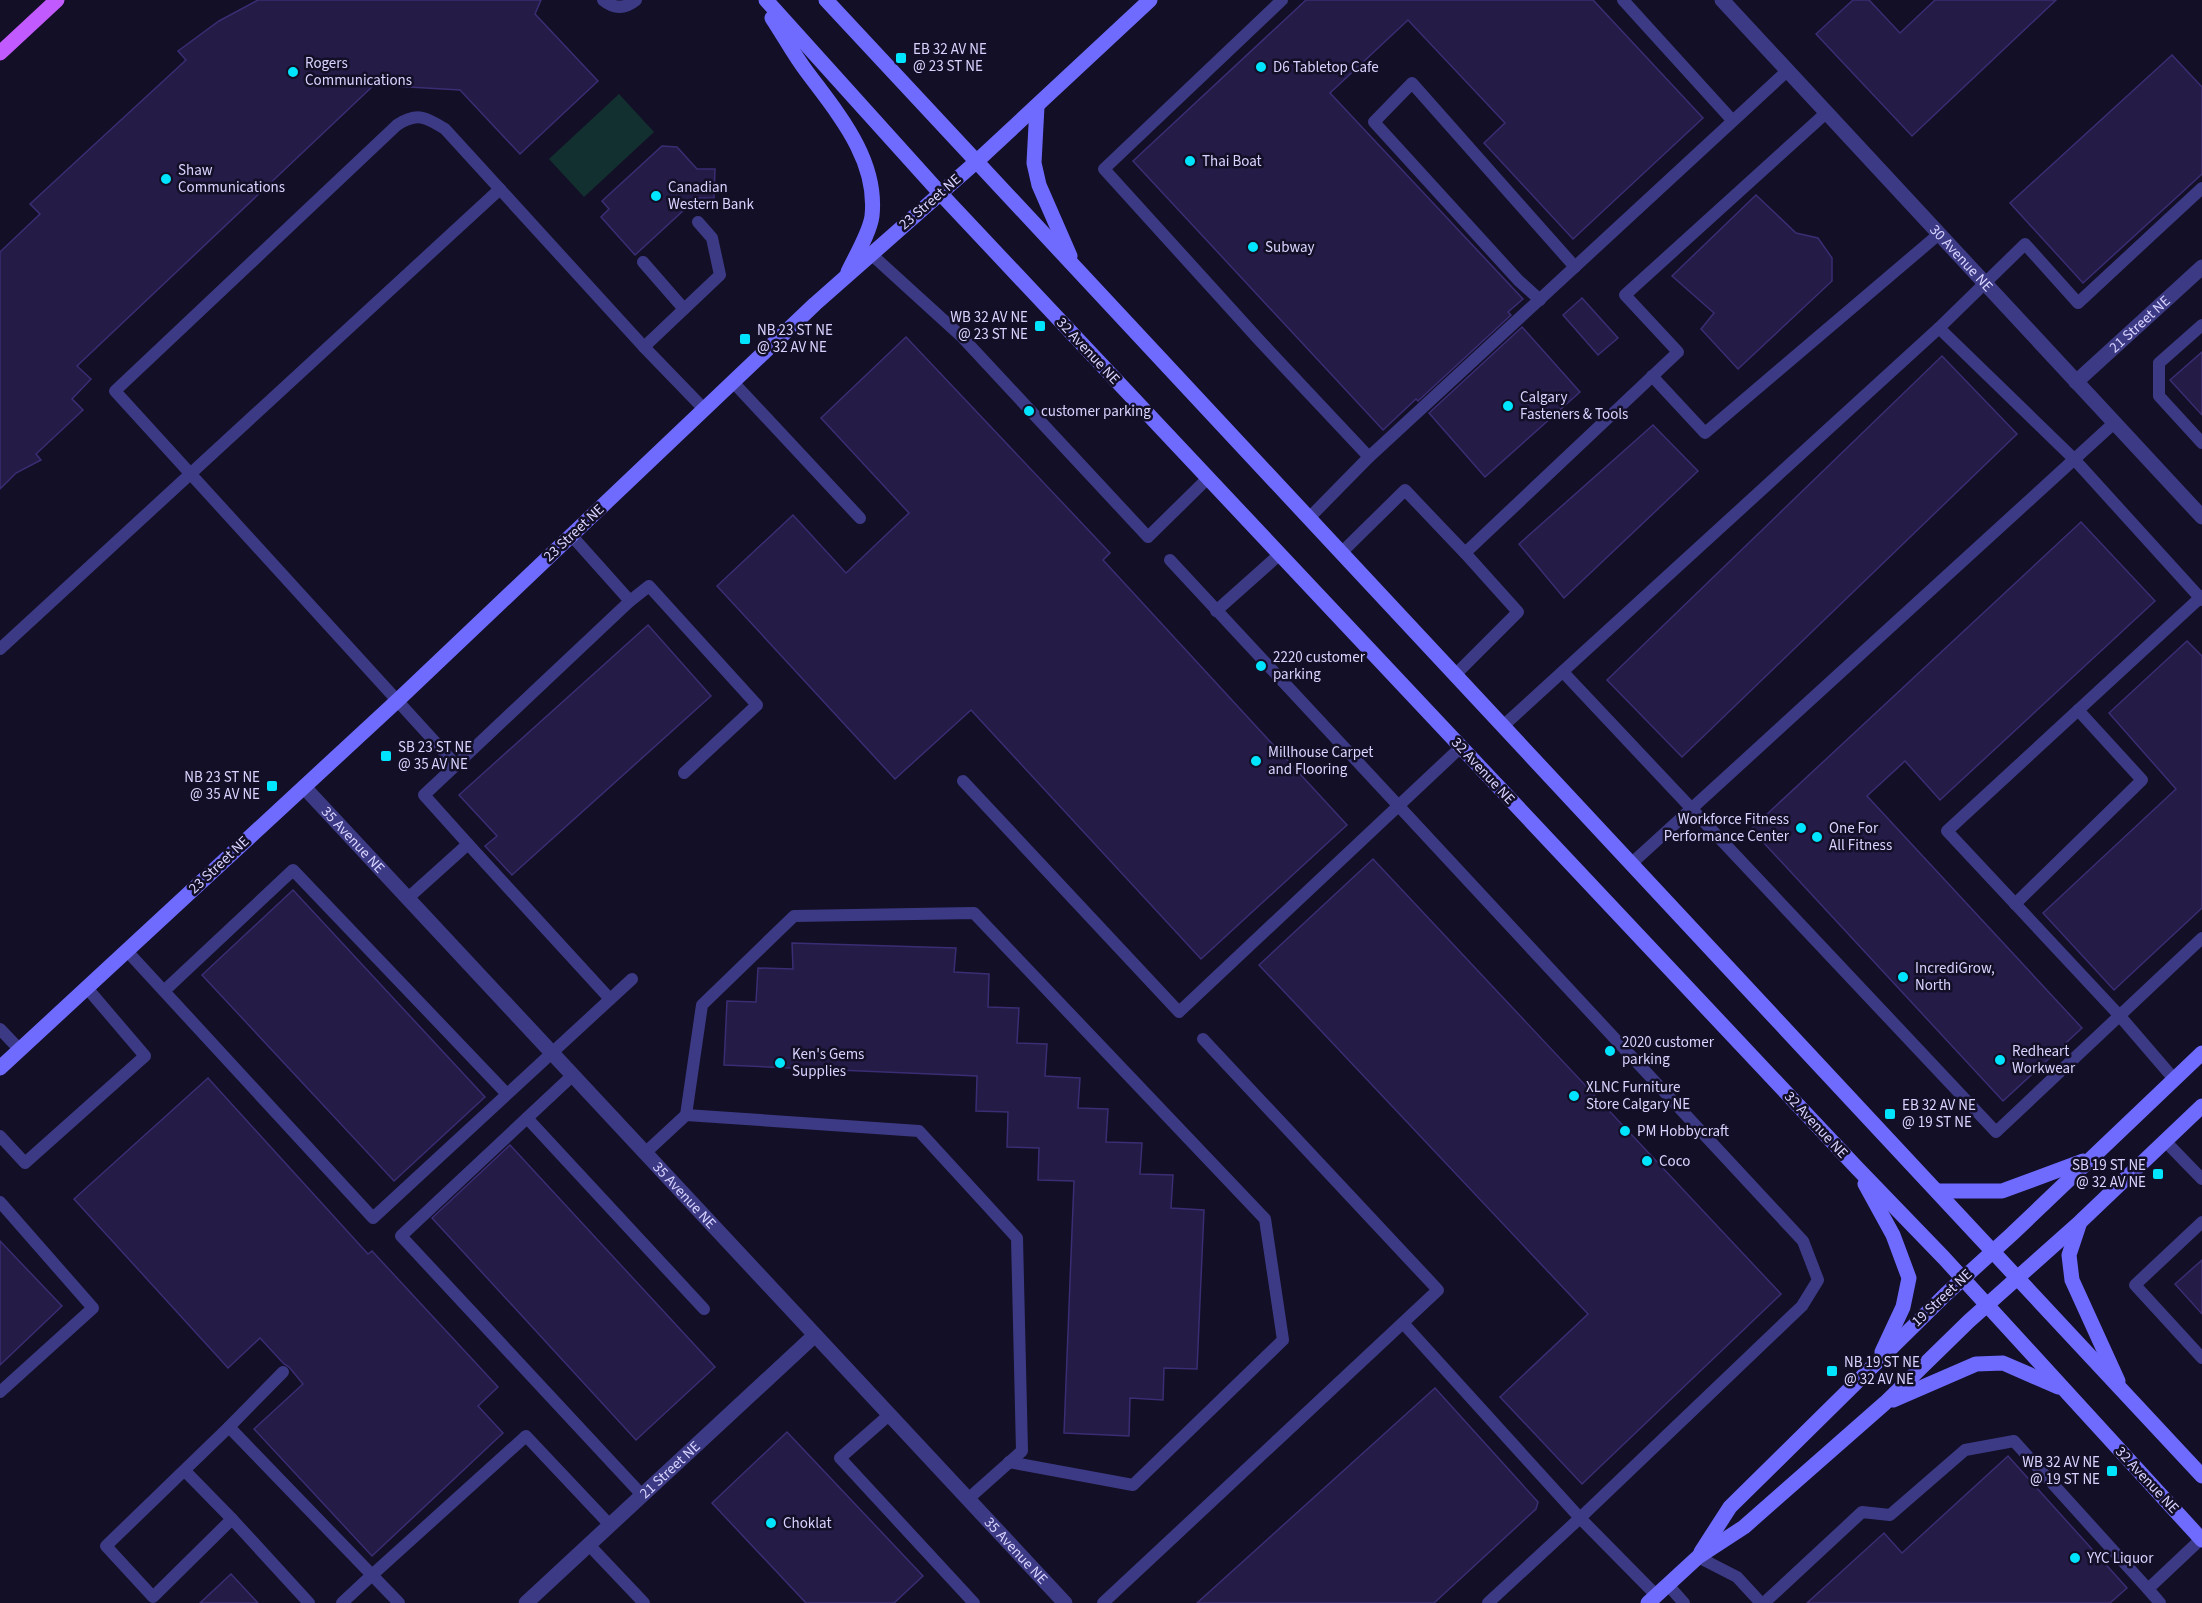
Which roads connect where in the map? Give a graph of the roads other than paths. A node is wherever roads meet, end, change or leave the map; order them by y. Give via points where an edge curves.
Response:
1 (57, 0) edge
2 (603, 0) edge
3 (636, 0) edge
4 (761, 0) edge
5 (766, 0) edge
6 (826, 0) edge
7 (1150, 0) edge
8 (1282, 0) edge
9 (1623, 0) edge
10 (1722, 0) edge
11 (0, 53) edge
12 (1787, 71) junction
13 (1037, 106) junction
14 (1826, 113) junction
15 (1732, 120) junction
16 (976, 162) junction
17 (2202, 188) edge
18 (500, 189) junction
19 (940, 193) junction
20 (699, 222) dead end
21 (1939, 234) junction
22 (871, 254) junction
23 (643, 262) dead end
24 (1575, 267) junction
25 (2202, 267) edge
26 (1077, 270) junction
27 (844, 279) junction
28 (1985, 283) junction
29 (1540, 300) junction
30 (684, 309) junction
31 (2202, 325) edge
32 (1940, 328) junction
33 (644, 347) junction
34 (1652, 376) junction
35 (2076, 381) junction
36 (733, 382) junction
37 (704, 409) junction
38 (2114, 423) junction
39 (2202, 443) edge
40 (1369, 457) junction
41 (2074, 459) junction
42 (191, 475) junction
43 (1208, 478) junction
44 (2199, 509) edge
45 (1310, 517) junction
46 (860, 518) dead end
47 (571, 536) junction
48 (1342, 552) junction
49 (1465, 553) junction
50 (1280, 554) junction
51 (1170, 560) dead end
52 (2201, 598) edge
53 (630, 601) junction
54 (1216, 611) junction
55 (0, 649) edge
56 (1563, 672) junction
57 (1455, 674) junction
58 (398, 700) junction
59 (2078, 710) junction
60 (1503, 726) junction
61 (1461, 747) junction
62 (456, 765) junction
63 (684, 773) dead end
64 (963, 781) dead end
65 (304, 787) junction
66 (1398, 805) junction
67 (1691, 810) junction
68 (468, 844) junction
69 (1632, 863) junction
70 (408, 898) junction
71 (2015, 904) junction
72 (2202, 938) edge
73 (127, 951) junction
74 (632, 979) dead end
75 (87, 988) junction
76 (164, 992) junction
77 (610, 999) junction
78 (2119, 1015) junction
79 (0, 1029) edge
80 (1203, 1039) dead end
81 (20, 1050) junction
82 (552, 1053) junction
83 (2202, 1053) edge
84 (0, 1068) edge
85 (573, 1075) junction
86 (2174, 1078) junction
87 (507, 1094) junction
88 (2202, 1106) edge
89 (686, 1115) junction
90 (527, 1118) junction
91 (0, 1136) edge
92 (2165, 1141) junction
93 (645, 1153) junction
94 (2091, 1158) junction
95 (1857, 1168) junction
96 (2202, 1179) edge
97 (1938, 1191) junction
98 (0, 1202) edge
99 (2080, 1222) junction
100 (2202, 1222) edge
101 (1992, 1253) junction
102 (2016, 1278) junction
103 (1962, 1279) junction
104 (1986, 1305) junction
105 (704, 1310) dead end
106 (1403, 1323) junction
107 (815, 1335) junction
108 (2202, 1358) edge
109 (1878, 1360) junction
110 (283, 1372) dead end
111 (2121, 1389) junction
112 (2064, 1390) junction
113 (0, 1392) edge
114 (1885, 1403) junction
115 (889, 1415) junction
116 (229, 1427) junction
117 (1009, 1462) junction
118 (185, 1471) junction
119 (2202, 1476) edge
120 (642, 1495) junction
121 (968, 1499) junction
122 (1580, 1518) junction
123 (232, 1519) junction
124 (610, 1525) junction
125 (2202, 1539) edge
126 (589, 1545) junction
127 (1698, 1557) junction
128 (372, 1575) junction
129 (2148, 1589) junction
130 (1657, 1594) edge
131 (1058, 1601) edge
132 (309, 1603) edge
133 (342, 1603) edge
134 (399, 1603) edge
135 (526, 1603) edge
136 (644, 1603) edge
137 (974, 1603) edge
138 (1103, 1603) edge
139 (1488, 1603) edge
140 (1684, 1603) edge
141 (1762, 1603) edge
142 (2160, 1603) edge

1 - 11 main road
2 - 3 lane via 617,7
4 - 27 main road via 843,118 866,165 873,194 872,219
5 - 19 main road, 32 Avenue NE
6 - 16 main road
7 - 13 main road, 23 Street NE
8 - 40 lane via 1104,169
9 - 15 lane
10 - 12 street, 30 Avenue NE
12 - 14 street, 30 Avenue NE
12 - 15 lane
13 - 16 main road, 23 Street NE
13 - 26 main road via 1034,163
14 - 21 street, 30 Avenue NE
14 - 34 lane via 1625,295 1678,352
15 - 24 lane
16 - 19 main road, 23 Street NE
16 - 26 main road
17 - 28 lane via 2078,303 2025,244
18 - 33 lane
18 - 42 lane
18 - 42 lane via 445,129 432,121 420,116 407,118 397,126 115,391
19 - 22 main road, 23 Street NE
19 - 43 main road, 32 Avenue NE
20 - 30 lane via 712,238 720,275
21 - 28 street, 30 Avenue NE
21 - 34 lane via 1705,433
22 - 27 main road, 23 Street NE
22 - 43 lane via 961,336 1148,537
23 - 30 lane
24 - 29 lane
24 - 29 lane via 1412,83 1374,122
25 - 35 street, 21 Street NE
26 - 45 main road
27 - 36 main road, 23 Street NE
28 - 32 lane
28 - 35 street, 30 Avenue NE
29 - 40 lane
30 - 33 lane
31 - 39 lane via 2159,363 2159,396
32 - 41 lane
32 - 56 lane
33 - 37 lane
34 - 49 lane
35 - 38 street, 30 Avenue NE
36 - 37 main road, 23 Street NE
36 - 46 lane
37 - 47 main road, 23 Street NE
38 - 41 lane
38 - 44 street, 30 Avenue NE
40 - 45 lane
41 - 52 lane
41 - 67 lane
42 - 55 lane
42 - 58 lane
43 - 50 main road, 32 Avenue NE
45 - 48 main road
47 - 53 lane
47 - 58 main road, 23 Street NE
48 - 49 lane via 1405,490
48 - 57 main road
49 - 57 lane via 1518,612
50 - 54 lane
50 - 61 main road, 32 Avenue NE
51 - 54 lane
52 - 59 lane
53 - 62 lane
53 - 63 lane via 649,586 757,705
54 - 66 lane
56 - 60 lane
56 - 67 lane
57 - 60 main road
58 - 62 lane
58 - 65 main road, 23 Street NE
59 - 71 lane via 2142,780
59 - 71 lane via 1947,831
60 - 69 main road
61 - 66 lane
61 - 95 main road, 32 Avenue NE
62 - 68 lane via 424,795
64 - 66 lane via 1179,1012
65 - 70 street, 35 Avenue NE
65 - 73 main road, 23 Street NE
66 - 122 lane via 1803,1241 1818,1280 1802,1306
67 - 69 lane
67 - 78 lane via 1996,1132
68 - 70 lane
68 - 77 lane
69 - 97 main road
70 - 82 street, 35 Avenue NE
71 - 78 lane
72 - 78 lane
73 - 75 main road, 23 Street NE
73 - 76 lane
74 - 77 lane
75 - 81 main road, 23 Street NE
75 - 91 lane via 145,1056 25,1163
76 - 87 lane via 293,870
76 - 87 lane via 372,1218
77 - 82 lane
78 - 86 lane
79 - 81 lane
80 - 106 lane via 1438,1290
81 - 84 main road, 23 Street NE
82 - 85 street, 35 Avenue NE
82 - 87 lane
83 - 86 main road, 19 Street NE
85 - 90 lane
85 - 93 street, 35 Avenue NE
86 - 94 main road, 19 Street NE
88 - 92 main road, 19 Street NE
89 - 93 lane
89 - 117 lane via 919,1131 1017,1238 1022,1451
89 - 117 lane via 702,1005 794,916 974,913 1265,1219 1283,1340 1133,1485
90 - 105 lane
90 - 120 lane via 401,1236
92 - 96 lane
92 - 99 main road, 19 Street NE
93 - 107 street, 35 Avenue NE
94 - 97 main road via 2002,1191
94 - 101 main road, 19 Street NE
95 - 103 main road, 32 Avenue NE
95 - 109 main road via 1893,1235 1909,1278 1903,1307
97 - 101 main road
98 - 113 lane via 93,1308
99 - 102 main road, 19 Street NE
99 - 111 main road via 2069,1255 2072,1280
100 - 108 lane via 2135,1285
101 - 102 main road
101 - 103 main road, 19 Street NE
102 - 104 main road, 19 Street NE
102 - 111 main road
103 - 104 main road, 32 Avenue NE
103 - 109 main road, 19 Street NE
104 - 112 main road, 32 Avenue NE
104 - 114 main road, 19 Street NE
106 - 122 lane
106 - 138 lane
107 - 115 street, 35 Avenue NE
107 - 120 street, 21 Street NE
109 - 127 main road, 19 Street NE via 1730,1507
110 - 116 lane
111 - 119 main road
112 - 114 main road via 2002,1363 1976,1364
112 - 125 main road, 32 Avenue NE
114 - 127 main road, 19 Street NE via 1744,1527
115 - 121 street, 35 Avenue NE
115 - 137 lane via 840,1458
116 - 118 lane
116 - 128 lane
117 - 121 lane
118 - 123 lane
118 - 123 lane via 106,1546 153,1597
120 - 124 street, 21 Street NE
121 - 131 street, 35 Avenue NE
122 - 130 lane
122 - 139 lane
123 - 132 lane
124 - 126 street, 21 Street NE
124 - 128 lane via 526,1436
125 - 129 lane
126 - 135 street, 21 Street NE
126 - 136 lane
127 - 130 main road, 19 Street NE
127 - 141 lane via 1737,1577
128 - 133 lane
128 - 134 lane
129 - 141 lane via 2014,1441 1965,1450 1890,1515 1862,1512
129 - 142 lane
130 - 140 lane

